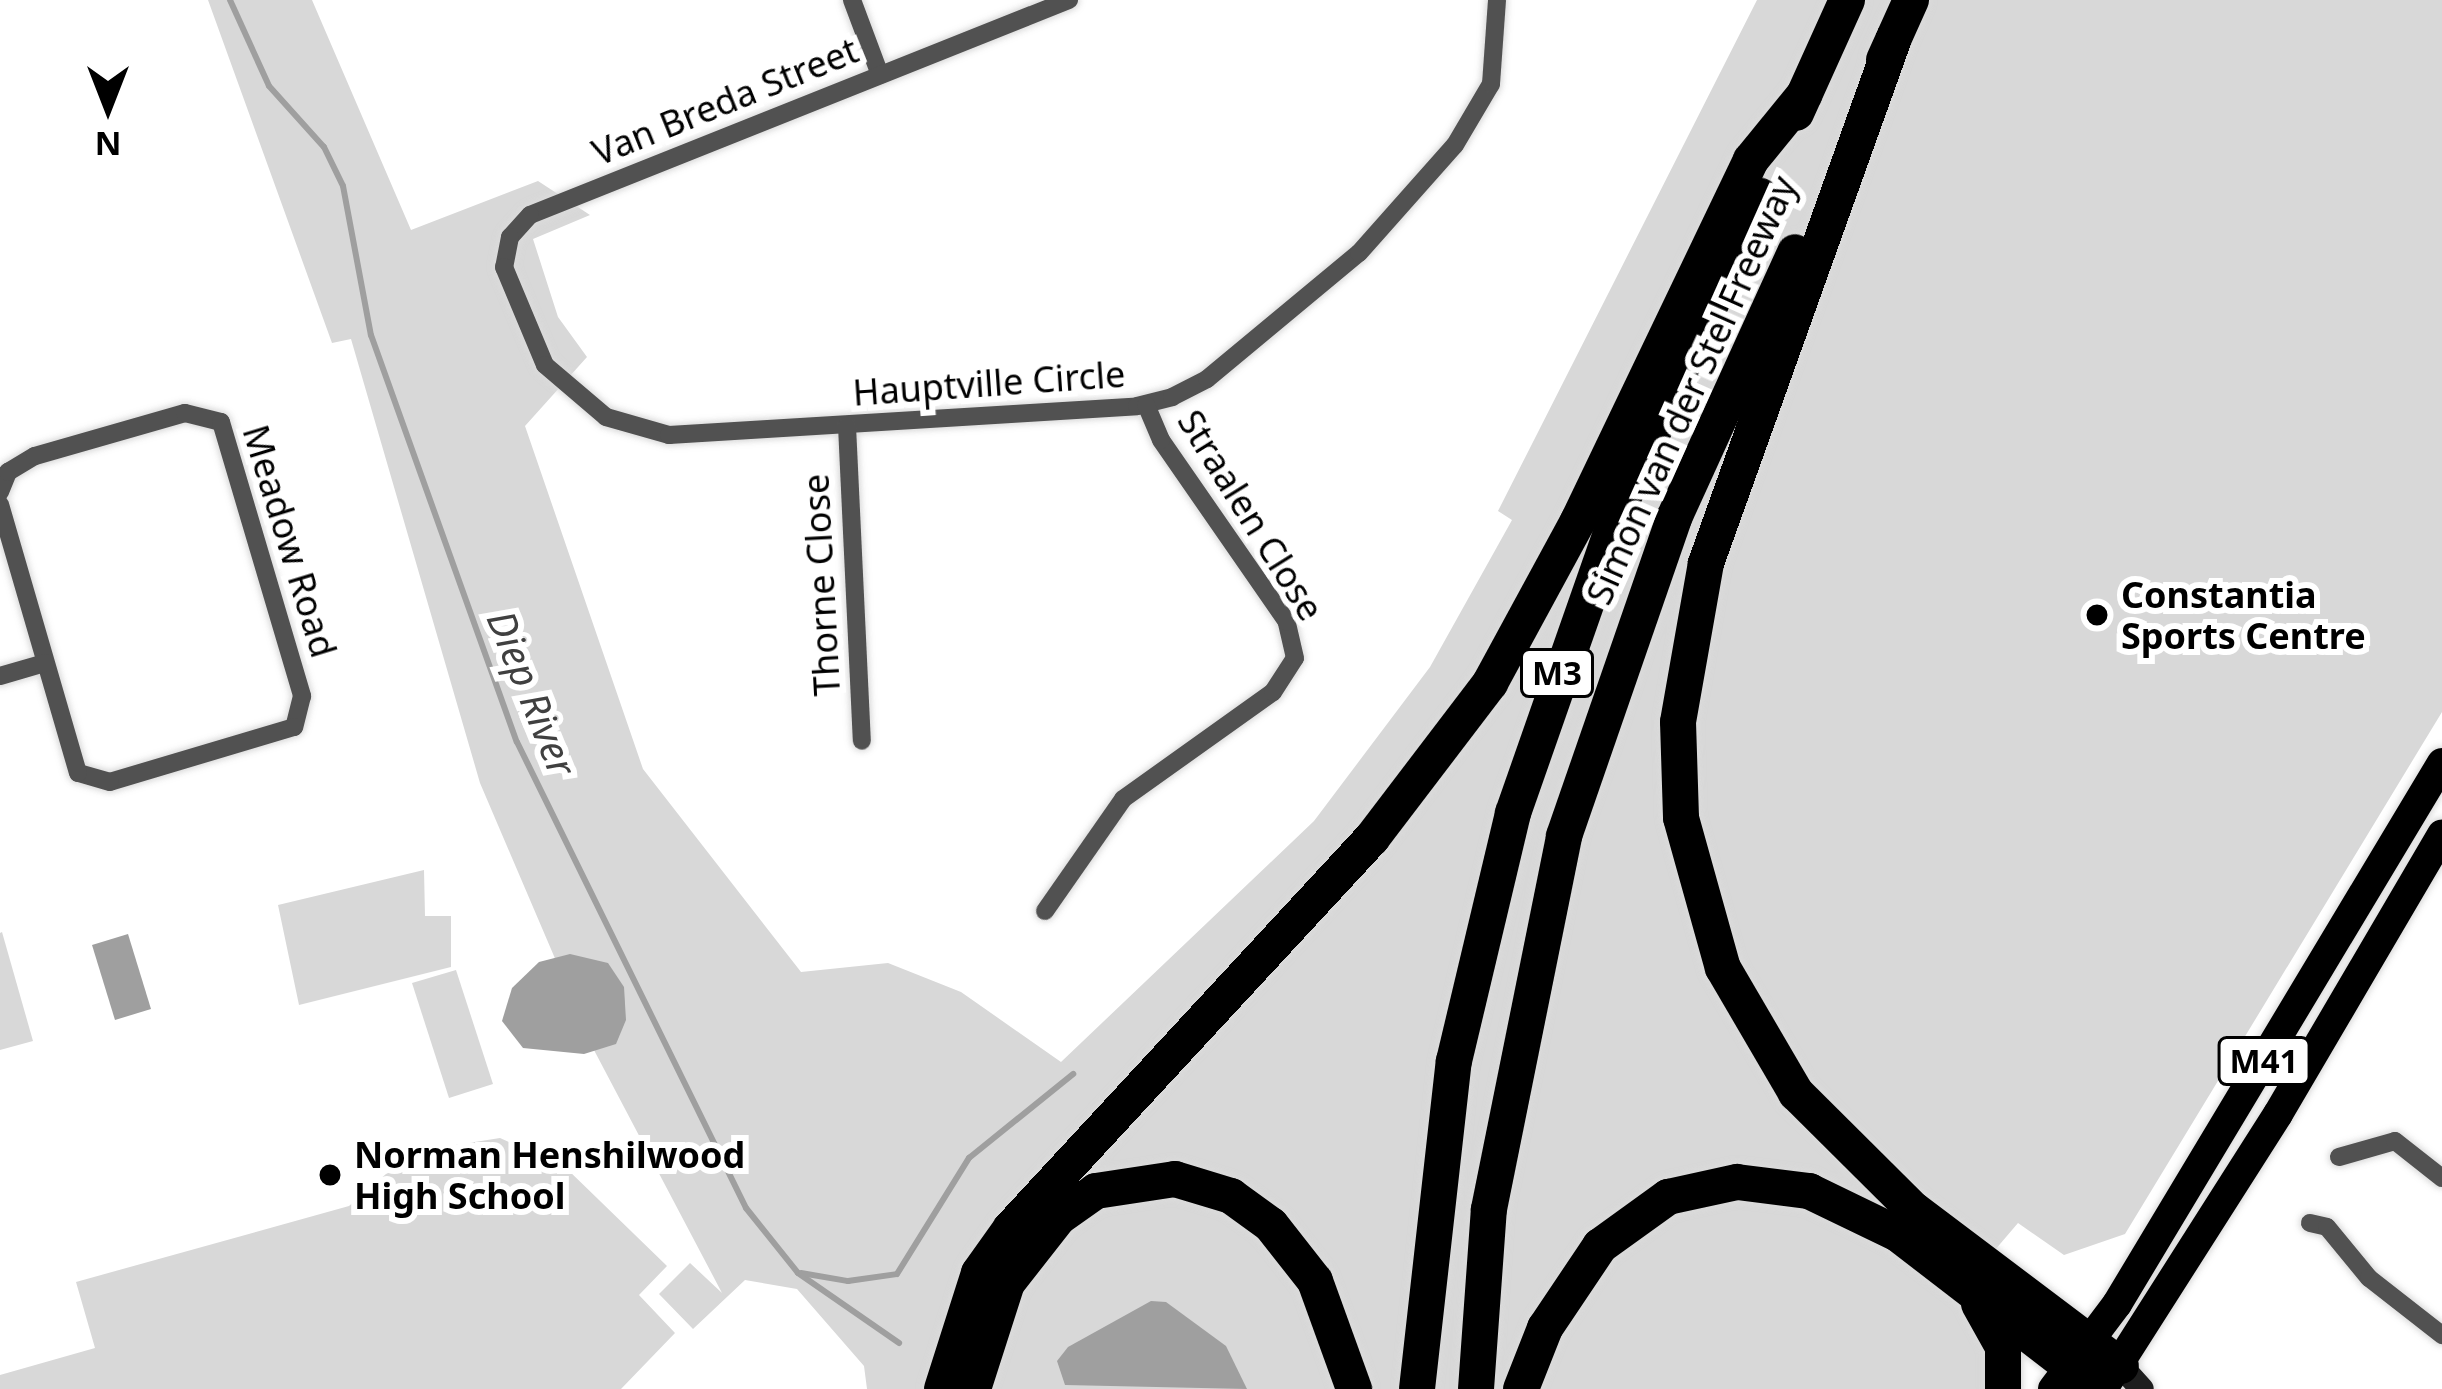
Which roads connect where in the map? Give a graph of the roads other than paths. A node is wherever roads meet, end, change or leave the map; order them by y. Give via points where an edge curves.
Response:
1 (852, 0) edge
2 (1069, 0) edge
3 (1497, 0) edge
4 (1847, 0) edge
5 (1911, 0) edge
6 (1894, 38) junction
7 (880, 75) junction
8 (1804, 94) junction
9 (539, 211) joint
10 (1146, 405) junction
11 (847, 426) junction
12 (0, 492) edge
13 (0, 504) edge
14 (45, 663) junction
15 (0, 676) edge
16 (862, 741) dead end
17 (2442, 763) edge
18 (2442, 835) edge
19 (1045, 911) dead end
20 (2339, 1157) dead end
21 (2442, 1178) edge
22 (2310, 1223) dead end
23 (1964, 1286) junction
24 (2442, 1335) edge
25 (2097, 1376) edge
26 (942, 1389) edge
27 (973, 1389) edge
28 (1354, 1389) edge
29 (1417, 1389) edge
30 (1476, 1389) edge
31 (1521, 1389) edge
32 (2003, 1389) edge

1 - 7 street
2 - 7 street, Van Breda Street
3 - 10 street, Hauptville Circle via 1491,84 1441,160 1359,253 1222,367
4 - 8 highway, Simon van der Stel Freeway / M3
5 - 6 highway, Simon van der Stel Freeway / M3
6 - 25 highway via 1706,563 1680,703 1681,818 1723,968 1796,1093
6 - 30 highway, Simon van der Stel Freeway / M3 via 1674,518 1577,795 1510,1080 1489,1209
7 - 9 street, Van Breda Street
8 - 26 highway via 1751,160 1490,683 1372,838 1011,1228 979,1273
8 - 29 highway, Simon van der Stel Freeway / M3 via 1622,501 1540,719 1454,1061
9 - 11 street, Hauptville Circle via 509,237 507,278 534,349 588,406 669,435
10 - 11 street, Hauptville Circle
10 - 19 street, Straalen Close via 1161,440 1287,622 1295,658 1273,692 1123,799
11 - 16 street, Thorne Close
12 - 14 street, Meadow Road via 8,472 35,455 184,413 221,422 302,712 279,735 96,782 72,760
13 - 14 street, Meadow Road
14 - 15 street
17 - 25 main road, M41
18 - 25 main road, M41
20 - 21 street via 2395,1142
22 - 24 street via 2327,1227 2369,1278
23 - 25 highway
23 - 31 highway via 1898,1234 1834,1200 1773,1182 1705,1184 1644,1208 1600,1246 1556,1310
23 - 32 highway via 2000,1336
27 - 28 highway via 1007,1283 1059,1216 1096,1191 1174,1178 1231,1196 1271,1225 1315,1281

